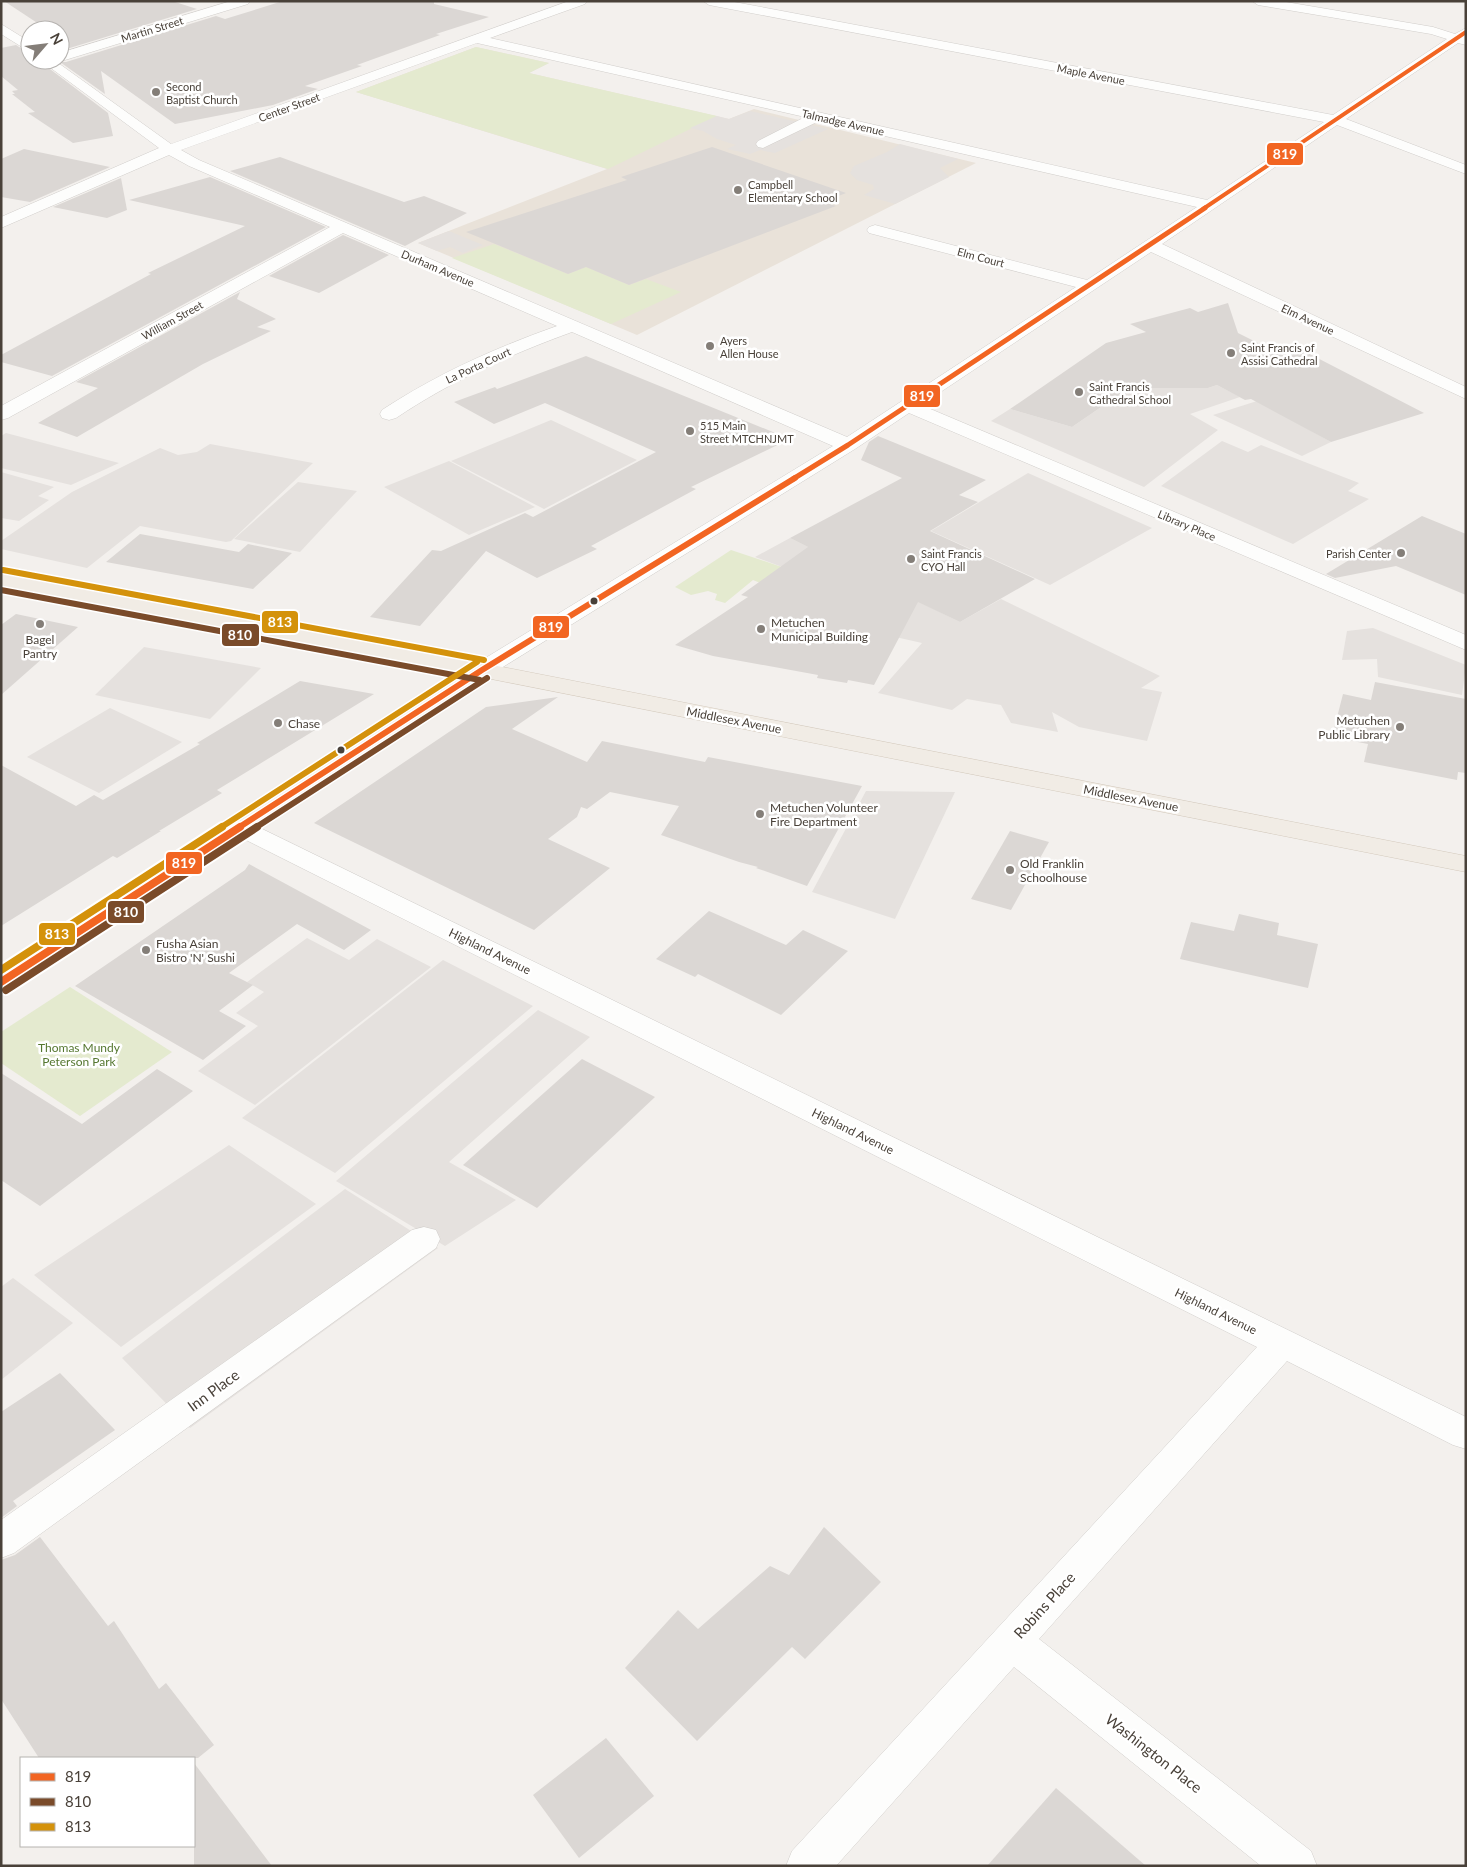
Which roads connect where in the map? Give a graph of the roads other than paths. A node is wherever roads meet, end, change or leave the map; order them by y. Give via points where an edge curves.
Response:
1 (244, 1) edge
2 (581, 1) edge
3 (709, 1) edge
4 (1258, 1) edge
5 (1, 28) edge
6 (1463, 37) edge
7 (478, 39) junction
8 (20, 41) edge
9 (70, 54) edge
10 (64, 70) edge
11 (818, 116) junction
12 (1336, 120) junction
13 (763, 144) dead end
14 (169, 149) junction
15 (1466, 170) edge
16 (1209, 204) junction
17 (1, 223) edge
18 (342, 227) junction
19 (875, 230) dead end
20 (1150, 245) junction
21 (1088, 285) junction
22 (572, 326) junction
23 (1466, 394) edge
24 (908, 406) junction
25 (1, 414) edge
26 (389, 414) dead end
27 (848, 446) junction
28 (1, 580) edge
29 (1466, 643) edge
30 (482, 670) junction
31 (241, 828) junction
32 (1466, 864) edge
33 (1, 982) edge
34 (424, 1239) dead end
35 (1282, 1343) junction
36 (1466, 1434) edge
37 (1, 1541) edge
38 (1011, 1641) junction
39 (807, 1866) edge
40 (1296, 1866) edge

1 - 9 street, Martin Street
2 - 7 street, Center Street
3 - 12 street, Maple Avenue
4 - 6 street
5 - 8 street
6 - 12 street
7 - 11 street, Talmadge Avenue
7 - 14 street, Center Street
10 - 14 street, Durham Avenue
11 - 13 street
11 - 16 street, Talmadge Avenue
12 - 15 street, Maple Avenue
12 - 16 street
14 - 17 street, Center Street
14 - 18 street, Durham Avenue
16 - 20 street
18 - 22 street, Durham Avenue
18 - 25 street, William Street
19 - 21 street, Elm Court
20 - 21 street
20 - 23 street, Elm Avenue
21 - 24 street
22 - 26 street, La Porta Court via 511,348 435,385
22 - 27 street, Durham Avenue
24 - 27 street
24 - 29 street, Library Place
27 - 30 street
28 - 30 main road, Middlesex Avenue
30 - 31 main road
30 - 32 main road, Middlesex Avenue
31 - 33 main road
31 - 35 street, Highland Avenue
34 - 37 street, Inn Place
35 - 36 street, Highland Avenue
35 - 38 street, Robins Place
38 - 39 street, Robins Place
38 - 40 street, Washington Place

